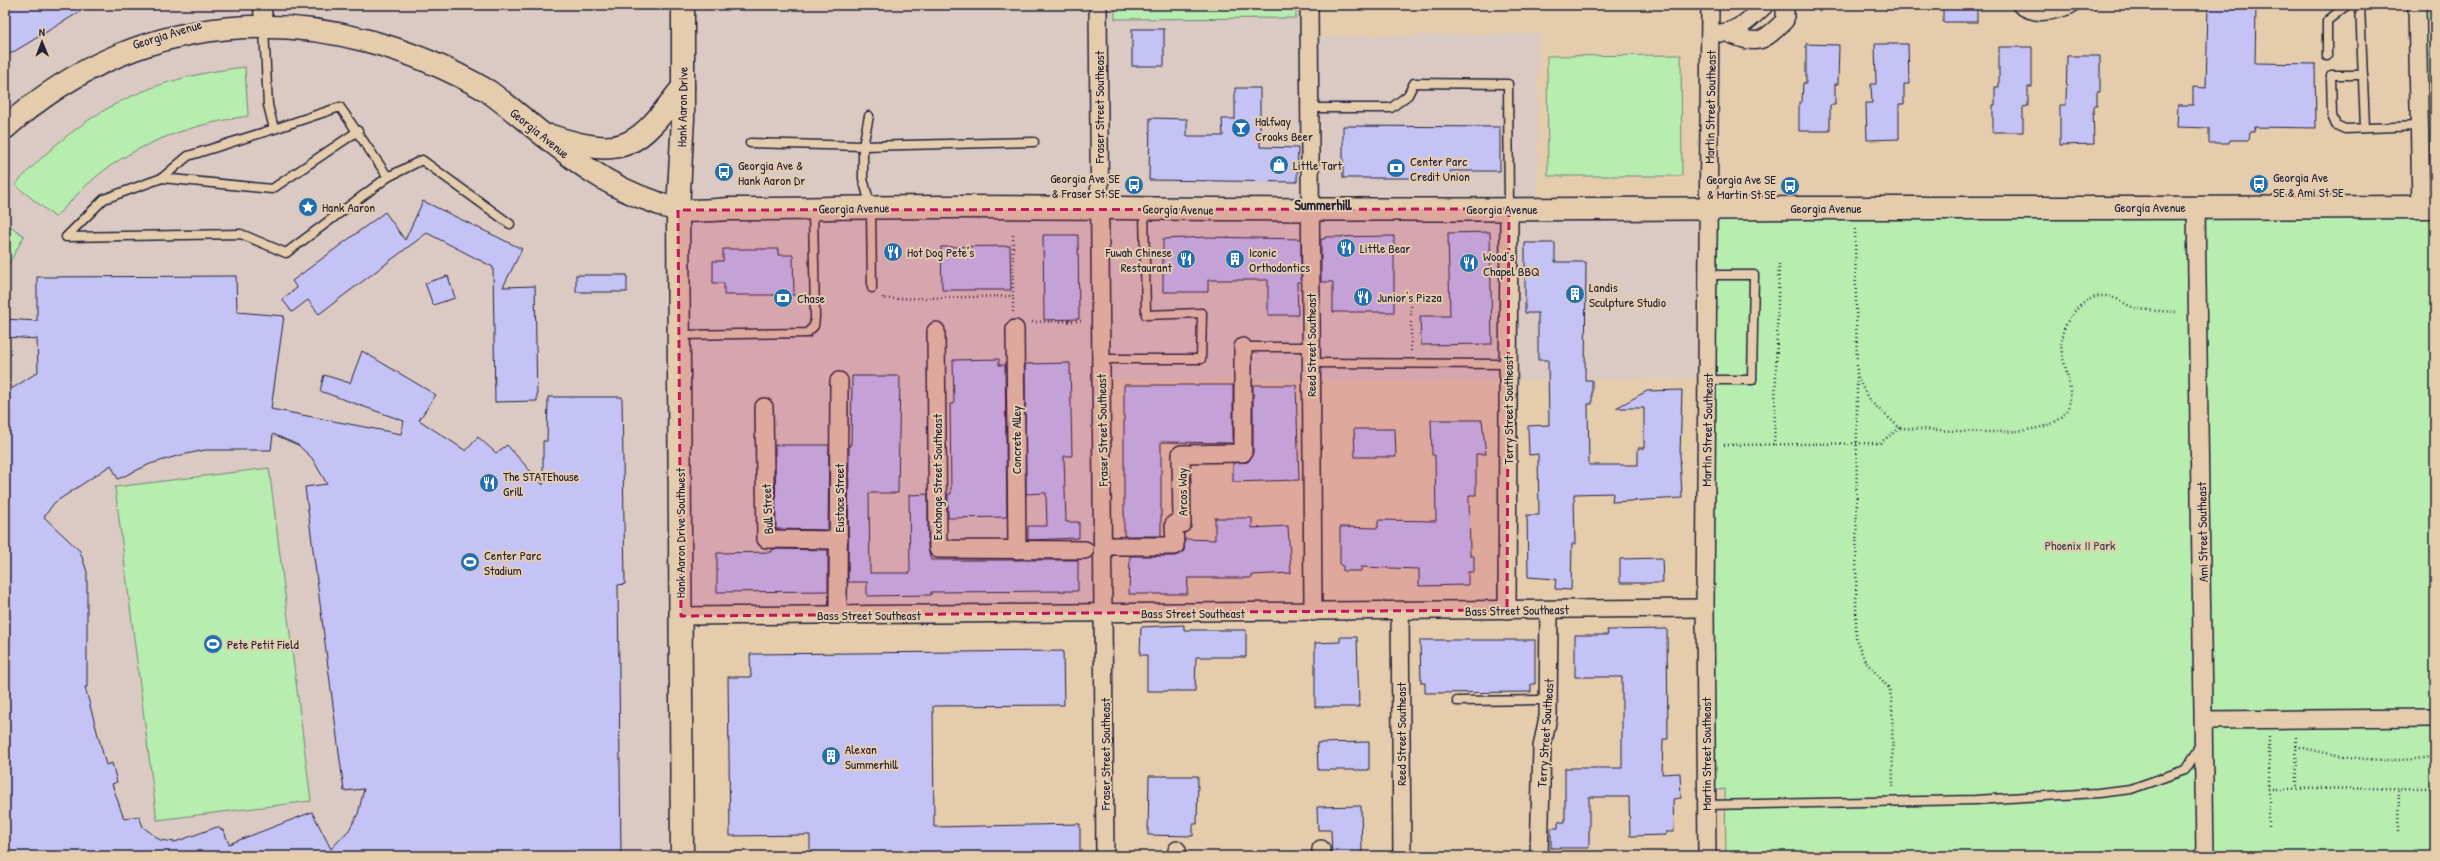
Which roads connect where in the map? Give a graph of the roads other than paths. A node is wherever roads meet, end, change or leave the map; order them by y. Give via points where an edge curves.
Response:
1 (683, 5) edge
2 (1098, 5) edge
3 (1309, 5) edge
4 (1710, 5) edge
5 (1765, 5) edge
6 (1785, 5) edge
7 (2021, 5) edge
8 (2070, 5) edge
9 (2347, 5) edge
10 (2360, 5) edge
11 (2417, 5) edge
12 (263, 10) edge
13 (1718, 33) junction
14 (2327, 56) dead end
15 (2363, 75) junction
16 (683, 87) junction
17 (1310, 108) junction
18 (869, 116) dead end
19 (2419, 126) junction
20 (5, 128) edge
21 (2365, 128) junction
22 (274, 129) junction
23 (535, 130) junction
24 (358, 131) junction
25 (1034, 142) dead end
26 (750, 143) dead end
27 (863, 146) junction
28 (388, 177) junction
29 (162, 178) junction
30 (2196, 207) junction
31 (2428, 207) edge
32 (813, 208) junction
33 (870, 208) junction
34 (1099, 208) junction
35 (1144, 208) junction
36 (1708, 209) junction
37 (678, 210) junction
38 (1310, 210) junction
39 (1509, 210) junction
40 (510, 224) dead end
41 (1708, 275) junction
42 (872, 288) dead end
43 (1019, 322) road end
44 (936, 330) dead end
45 (679, 335) junction
46 (1243, 348) joint
47 (1311, 355) junction
48 (1101, 359) junction
49 (1508, 364) junction
50 (1707, 380) junction
51 (839, 381) dead end
52 (764, 407) dead end
53 (839, 540) junction
54 (1103, 548) junction
55 (1017, 550) junction
56 (1085, 550) joint
57 (1705, 608) junction
58 (1507, 610) junction
59 (1550, 610) junction
60 (1313, 612) junction
61 (1400, 612) junction
62 (1104, 613) junction
63 (838, 615) junction
64 (681, 616) junction
65 (1548, 700) junction
66 (1457, 701) dead end
67 (2435, 718) edge
68 (2204, 720) junction
69 (2204, 740) junction
70 (1707, 805) junction
71 (682, 856) edge
72 (1105, 856) edge
73 (1402, 856) edge
74 (1539, 856) edge
75 (1707, 856) edge
76 (2205, 856) edge

1 - 16 main road, Hank Aaron Drive
2 - 34 street, Fraser Street Southeast
3 - 17 street, Reed Street Southeast
4 - 13 street, Martin Street Southeast
5 - 13 street via 1743,25
6 - 13 street via 1784,20 1760,40 1747,41
7 - 8 street via 2029,11 2053,11
9 - 14 lane via 2327,21
10 - 15 lane
11 - 19 street
12 - 20 main road, Georgia Avenue via 196,24 124,47 89,64 53,87
12 - 22 lane via 268,105
12 - 23 main road, Georgia Avenue via 330,18 371,29 420,48 459,70
13 - 36 street, Martin Street Southeast
15 - 21 lane
15 - 21 lane via 2331,75 2332,116 2336,125 2345,128
16 - 23 main road via 651,128 630,143 605,147 579,145
16 - 37 main road, Hank Aaron Drive
17 - 38 street, Reed Street Southeast
17 - 39 lane via 1391,108 1408,95 1414,83 1508,84
18 - 27 lane
19 - 21 lane
19 - 31 street
22 - 24 lane via 340,107
22 - 29 lane via 188,156
23 - 37 main road, Georgia Avenue via 583,168 613,186
24 - 28 lane
24 - 29 lane via 272,189
25 - 27 lane
26 - 27 lane
27 - 33 lane via 863,179
28 - 29 lane via 286,252 240,234 66,237 104,198
28 - 40 lane via 422,160
30 - 31 main road, Georgia Avenue
30 - 36 main road, Georgia Avenue
30 - 68 street, Ami Street Southeast
32 - 33 main road, Georgia Avenue
32 - 37 main road, Georgia Avenue
32 - 45 lane via 815,317 814,326 807,333
33 - 34 main road, Georgia Avenue
33 - 42 lane
34 - 35 main road, Georgia Avenue
34 - 48 street, Fraser Street Southeast
35 - 38 main road, Georgia Avenue
35 - 48 lane via 1146,315 1202,313 1201,359
36 - 39 main road, Georgia Avenue
36 - 41 street, Martin Street Southeast
37 - 45 main road, Hank Aaron Drive Southwest
38 - 39 main road, Georgia Avenue
38 - 47 street, Reed Street Southeast
39 - 49 street, Terry Street Southeast
41 - 50 street, Martin Street Southeast
41 - 50 lane via 1754,274 1752,380
43 - 55 street, Concrete Alley
44 - 55 street, Exchange Street Southeast via 938,549
45 - 64 main road, Hank Aaron Drive Southwest
46 - 47 lane
46 - 54 street, Arcos Way via 1243,453 1181,454 1182,524 1174,524 1174,546
47 - 49 lane via 1412,363
47 - 60 street, Reed Street Southeast
48 - 54 street, Fraser Street Southeast
49 - 58 street, Terry Street Southeast
50 - 57 street, Martin Street Southeast
51 - 53 street, Eustace Street
52 - 53 street, Bull Street via 766,540
53 - 63 street, Eustace Street
54 - 56 lane
54 - 62 street, Fraser Street Southeast
55 - 56 street, Exchange Street Southeast
57 - 59 street, Bass Street Southeast
57 - 70 street, Martin Street Southeast
58 - 59 street, Bass Street Southeast
58 - 61 street, Bass Street Southeast
59 - 65 street, Terry Street Southeast
60 - 61 street, Bass Street Southeast
60 - 62 street, Bass Street Southeast
61 - 73 street, Reed Street Southeast
62 - 63 street, Bass Street Southeast
62 - 72 street, Fraser Street Southeast
63 - 64 street, Bass Street Southeast
64 - 71 main road, Hank Aaron Drive Southwest
65 - 66 lane
65 - 74 street, Terry Street Southeast via 1548,717 1542,747
67 - 68 street
68 - 69 street, Ami Street Southeast
69 - 70 lane via 2185,770 2131,789 2098,794 1960,800
69 - 76 street, Ami Street Southeast
70 - 75 street, Martin Street Southeast

